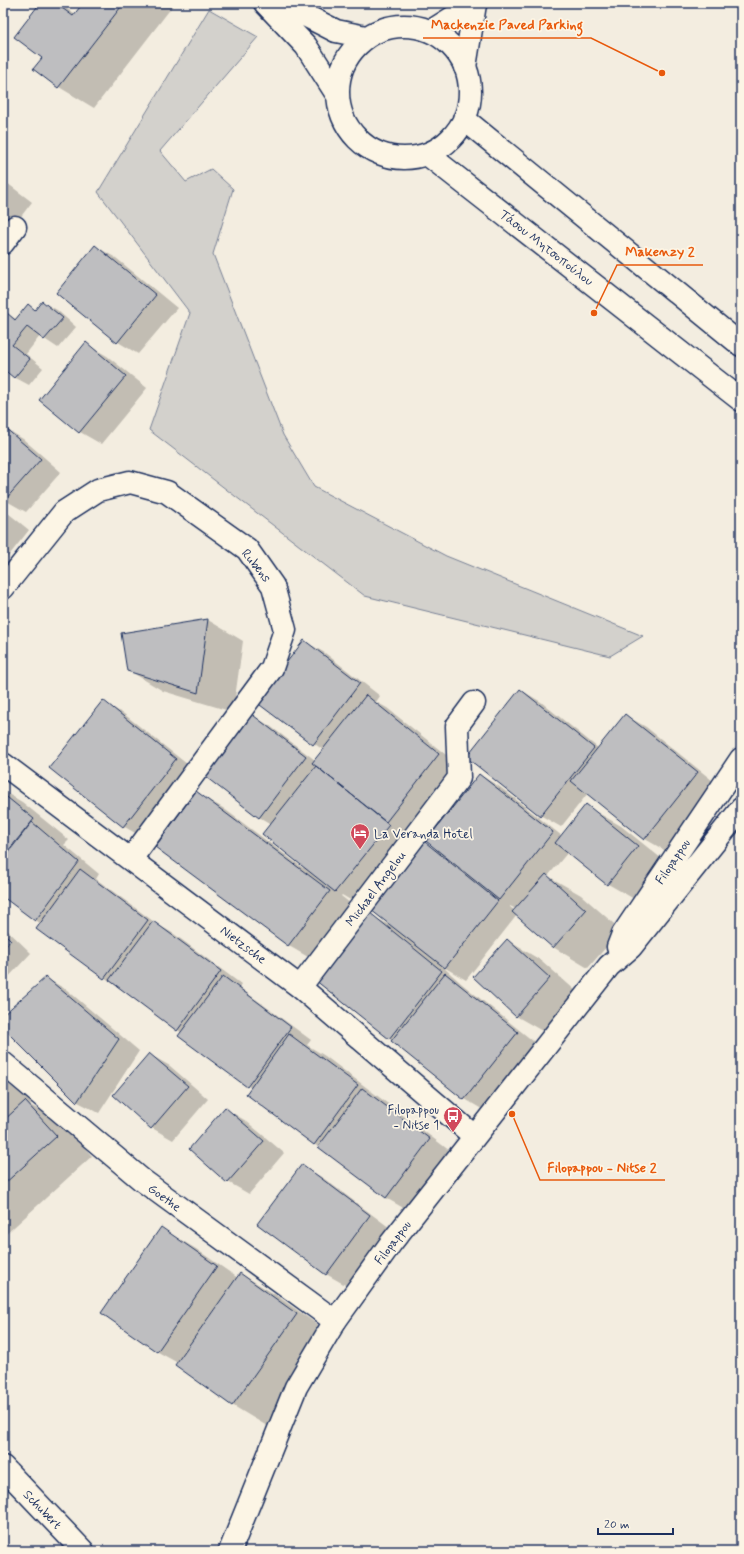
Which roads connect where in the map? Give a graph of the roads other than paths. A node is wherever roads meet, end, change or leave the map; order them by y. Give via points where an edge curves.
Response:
1 (265, 3) edge
2 (281, 3) edge
3 (476, 4) edge
4 (431, 31) junction
5 (366, 37) junction
6 (465, 67) junction
7 (338, 96) junction
8 (464, 119) junction
9 (427, 154) junction
10 (741, 345) edge
11 (689, 358) junction
12 (741, 400) edge
13 (741, 410) edge
14 (3, 588) edge
15 (474, 703) dead end
16 (741, 759) edge
17 (3, 764) edge
18 (741, 809) edge
19 (131, 859) junction
20 (609, 966) junction
21 (300, 987) junction
22 (3, 1063) edge
23 (474, 1136) junction
24 (335, 1321) junction
25 (3, 1467) edge
26 (83, 1551) edge
27 (230, 1551) edge

1 - 7 street via 306,46
2 - 5 street via 336,31
3 - 4 street
3 - 6 street
4 - 5 street via 409,26 386,28
4 - 6 street via 457,52
5 - 7 street via 353,49 344,63 339,79
6 - 8 street via 470,84 469,102
7 - 9 street via 344,120 358,140 379,153 403,158
8 - 9 street via 455,134 442,146
8 - 10 street
9 - 11 street, Τάσου Μητσοπούλου
11 - 12 street, Τάσου Μητσοπούλου
11 - 13 street via 737,403
14 - 19 street, Rubens via 64,512 98,490 130,482 167,492 246,549 273,586 285,630 272,668
15 - 21 street, Michael Angelou via 457,726 459,778
16 - 20 street, Filopappou via 624,934
17 - 19 street, Nietzsche
18 - 20 street, Filopappou via 631,947
19 - 21 street, Nietzsche
20 - 23 street, Filopappou
21 - 23 street, Nietzsche
22 - 24 street, Goethe via 142,1180
23 - 24 street, Filopappou via 390,1243
24 - 27 street, Filopappou via 296,1387
25 - 26 street, Schubert

